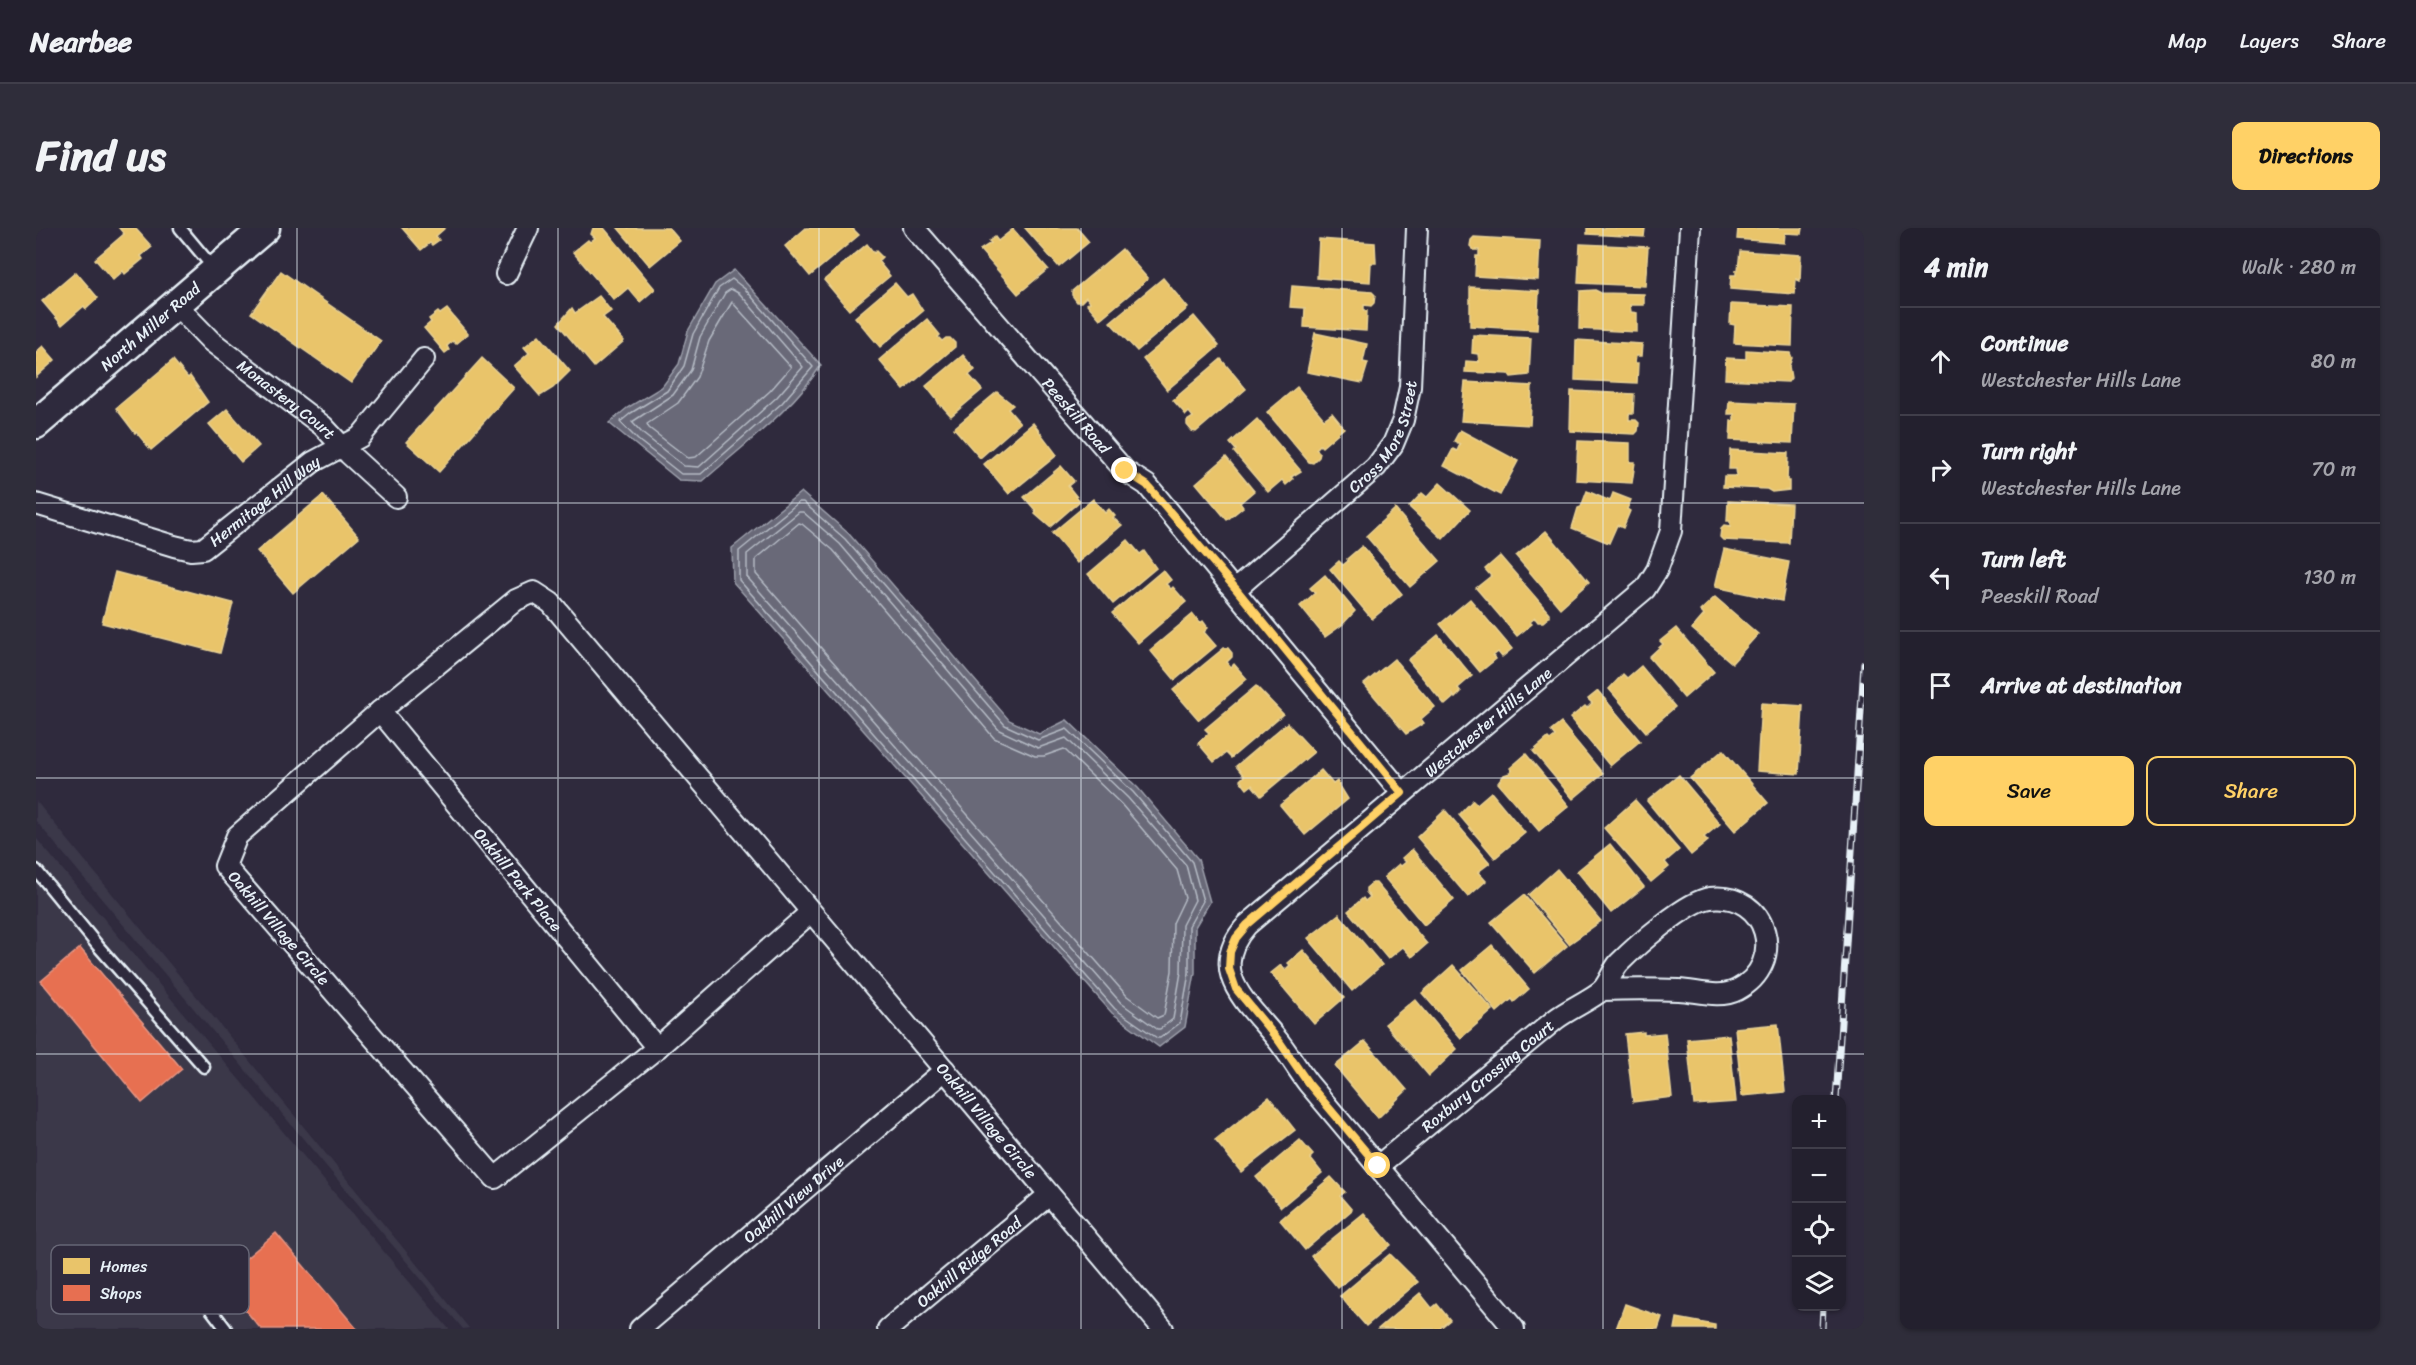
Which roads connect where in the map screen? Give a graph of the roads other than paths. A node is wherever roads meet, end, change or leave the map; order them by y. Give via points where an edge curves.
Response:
1 (180, 228) edge
2 (265, 228) edge
3 (528, 228) edge
4 (1417, 228) edge
5 (1690, 228) edge
6 (924, 231) edge
7 (215, 270) junction
8 (506, 274) dead end
9 (175, 304) junction
10 (424, 359) dead end
11 (36, 424) edge
12 (342, 447) junction
13 (396, 497) dead end
14 (36, 504) edge
15 (1236, 589) junction
16 (380, 711) junction
17 (1402, 793) junction
18 (36, 870) edge
19 (812, 912) junction
20 (1602, 990) junction
21 (657, 1048) junction
22 (204, 1067) dead end
23 (945, 1070) junction
24 (1378, 1166) junction
25 (1050, 1195) junction
26 (215, 1314) edge
27 (1159, 1328) edge
28 (226, 1329) edge
29 (640, 1329) edge
30 (888, 1329) edge
31 (1514, 1329) edge

1 - 7 lane
2 - 7 street, North Miller Road
3 - 8 street
4 - 15 street, Cross More Street via 1410,387 1393,444 1376,467
5 - 17 street, Westchester Hills Lane via 1673,512 1671,531 1657,570 1645,589
6 - 15 street, Peeskill Road via 1125,471 1147,485
7 - 9 street, North Miller Road
9 - 11 street, North Miller Road
9 - 12 street, Monastery Court via 211,341 323,426
10 - 12 street, Hermitage Hill Way via 360,437
12 - 13 street, Monastery Court
12 - 14 street, Hermitage Hill Way via 313,462 203,549 174,546
15 - 17 street, Peeskill Road
16 - 19 street, Oakhill Village Circle via 516,600 534,592 551,603
16 - 21 street, Oakhill Park Place
16 - 21 street, Oakhill Village Circle via 237,836 225,866 495,1178
17 - 24 street, Westchester Hills Lane via 1247,925 1230,952 1229,969 1236,989
18 - 22 lane
19 - 21 street, Oakhill Village Circle
19 - 23 street, Oakhill Village Circle
20 - 20 street via 1726,994 1737,991 1764,963 1766,932 1742,903 1711,898 1695,902 1618,964
20 - 24 street, Roxbury Crossing Court via 1559,1017
23 - 25 street, Oakhill Village Circle
23 - 29 street, Oakhill View Drive
24 - 31 street, Westchester Hills Lane
25 - 27 street, Oakhill Village Circle
25 - 30 street, Oakhill Ridge Road
26 - 28 lane

